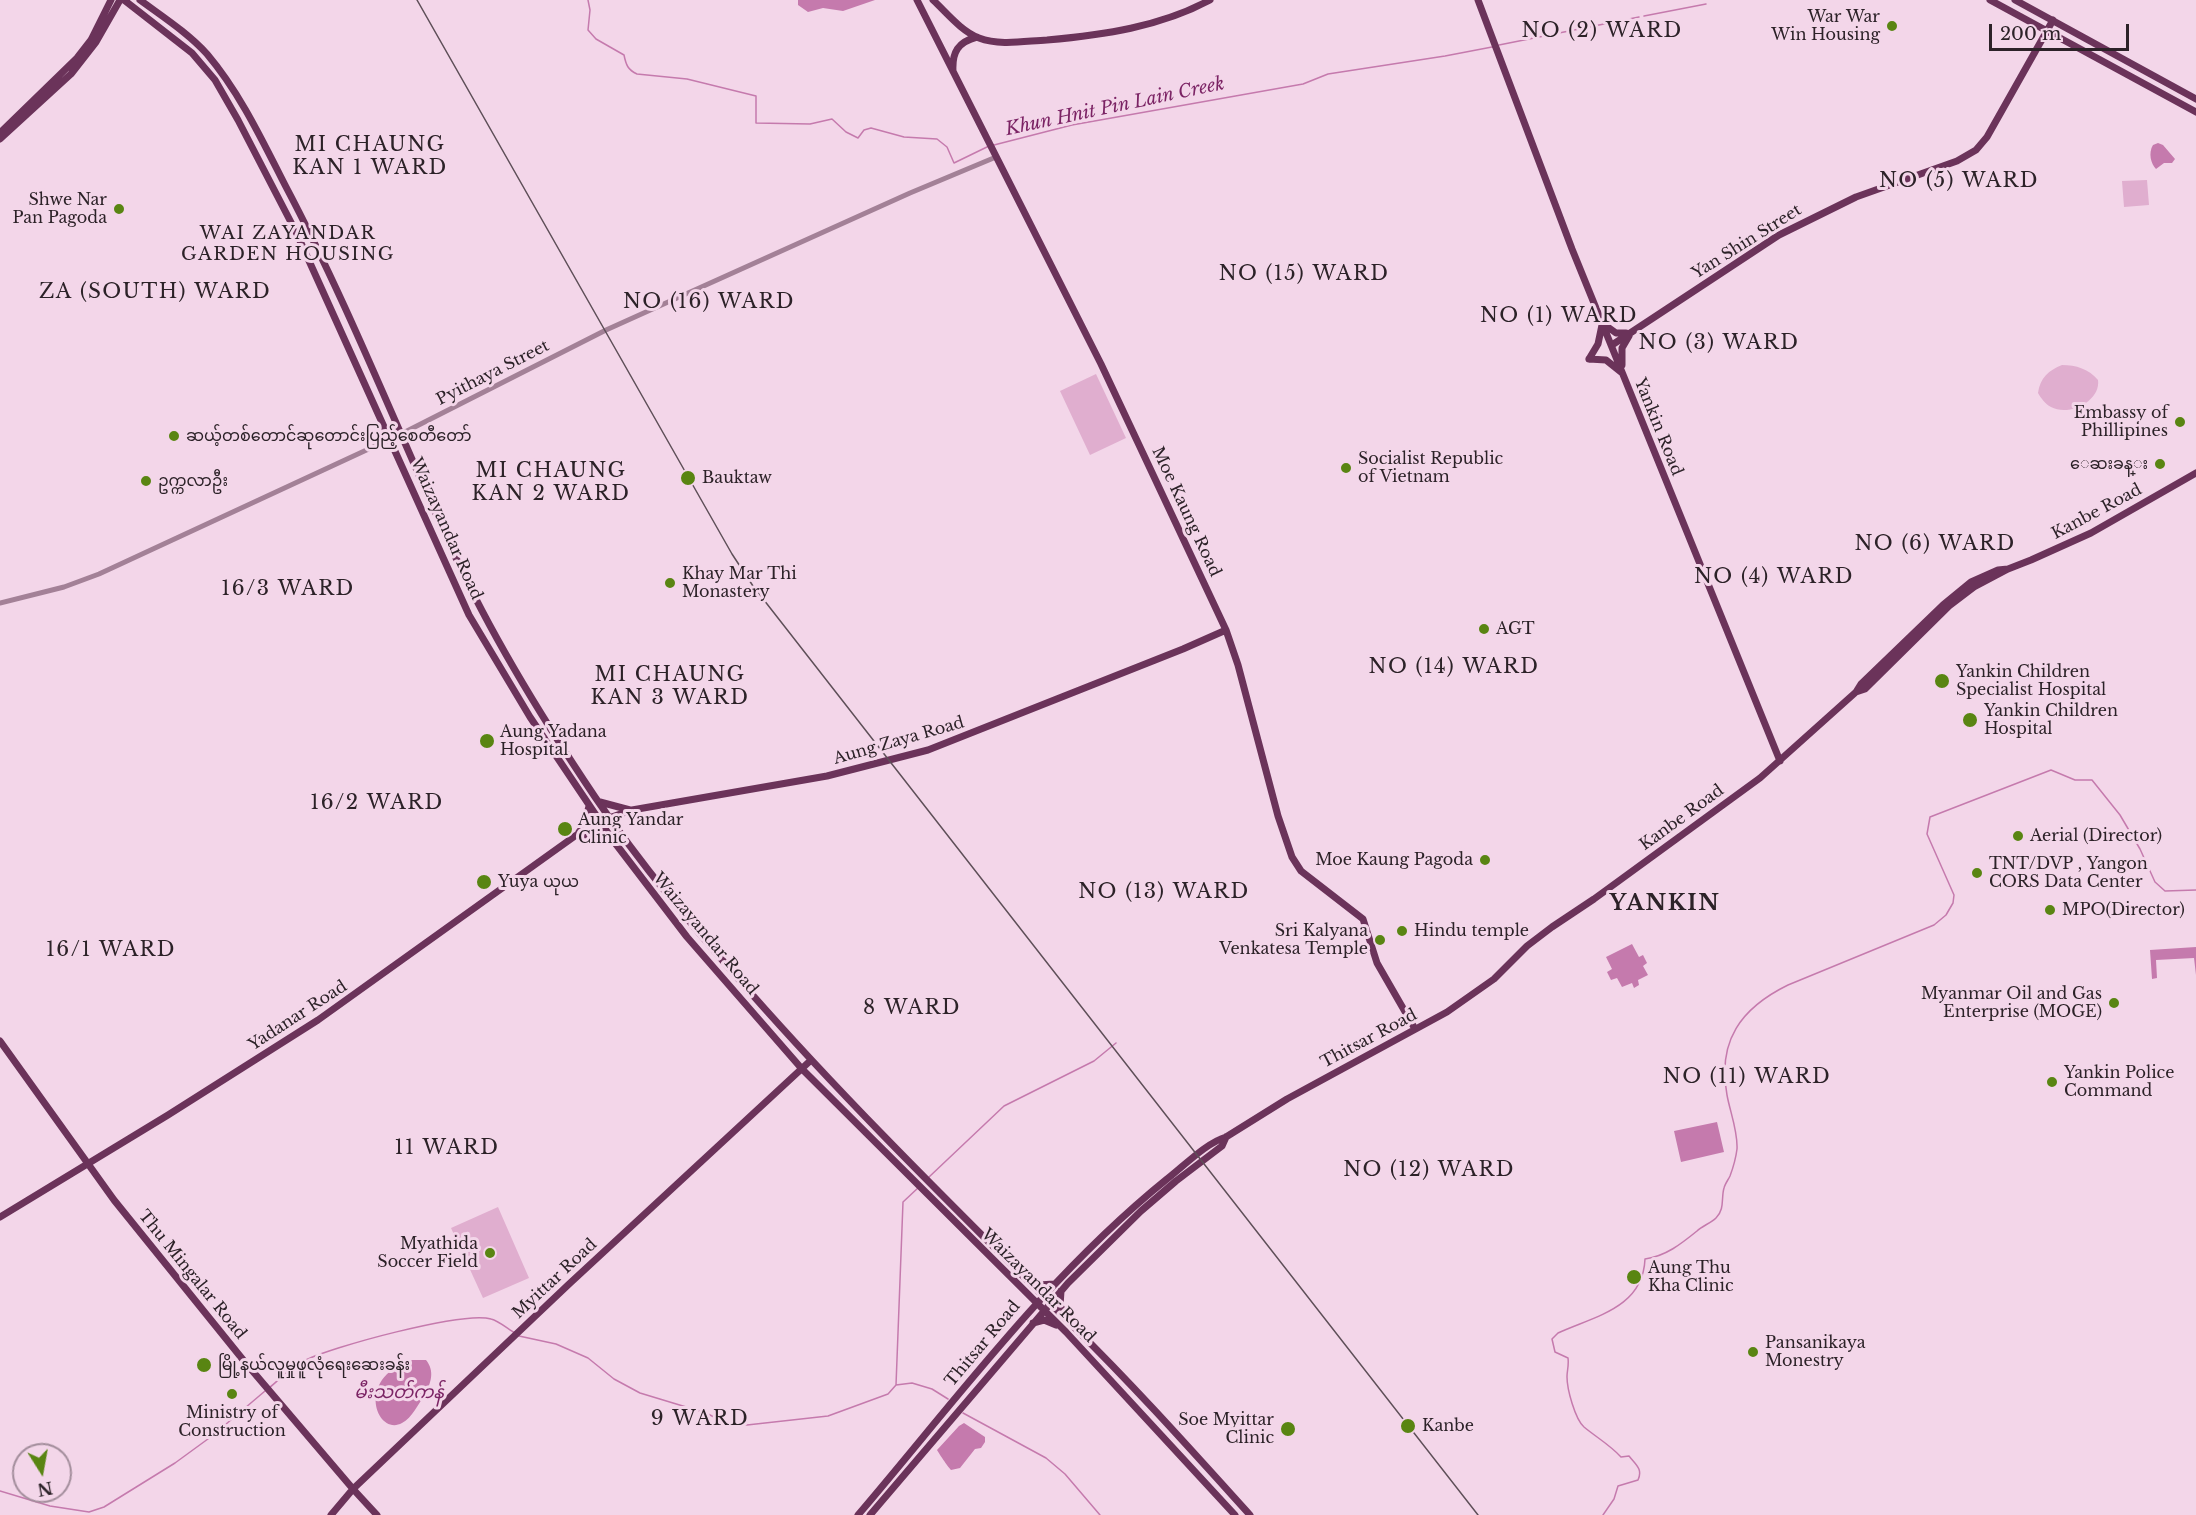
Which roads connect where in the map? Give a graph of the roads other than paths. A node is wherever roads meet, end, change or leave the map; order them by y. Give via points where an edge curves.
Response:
1 (105, 0) edge
2 (111, 0) edge
3 (120, 0) edge
4 (124, 0) edge
5 (917, 0) edge
6 (933, 0) edge
7 (1210, 0) edge
8 (1478, 0) edge
9 (1990, 0) edge
10 (2015, 0) edge
11 (142, 1) edge
12 (2005, 3) edge
13 (138, 9) junction
14 (108, 13) junction
15 (2053, 20) junction
16 (2047, 30) junction
17 (977, 37) junction
18 (2065, 39) junction
19 (2038, 46) junction
20 (953, 73) junction
21 (225, 78) junction
22 (217, 84) junction
23 (2196, 99) edge
24 (30, 107) junction
25 (2196, 112) edge
26 (0, 133) edge
27 (0, 139) edge
28 (994, 154) junction
29 (329, 274) junction
30 (318, 279) junction
31 (1603, 323) junction
32 (1632, 331) junction
33 (1612, 345) junction
34 (1623, 374) junction
35 (401, 434) junction
36 (391, 439) junction
37 (2196, 473) edge
38 (0, 603) edge
39 (1226, 630) junction
40 (494, 632) junction
41 (483, 639) junction
42 (1780, 761) junction
43 (598, 801) junction
44 (589, 806) junction
45 (632, 810) junction
46 (609, 817) junction
47 (600, 821) junction
48 (575, 836) junction
49 (623, 836) junction
50 (612, 839) junction
51 (696, 931) junction
52 (687, 937) junction
53 (1517, 957) joint
54 (1415, 1029) junction
55 (0, 1041) edge
56 (810, 1061) junction
57 (802, 1069) junction
58 (1226, 1137) junction
59 (88, 1162) junction
60 (954, 1207) junction
61 (946, 1213) junction
62 (0, 1217) edge
63 (1024, 1277) junction
64 (1018, 1283) junction
65 (1054, 1284) junction
66 (1061, 1290) junction
67 (1039, 1299) junction
68 (1049, 1303) junction
69 (1044, 1309) junction
70 (1024, 1315) junction
71 (1031, 1324) junction
72 (1072, 1324) junction
73 (1066, 1332) junction
74 (1178, 1437) junction
75 (1170, 1444) junction
76 (353, 1489) junction
77 (332, 1515) edge
78 (377, 1515) edge
79 (858, 1515) edge
80 (870, 1515) edge
81 (1235, 1515) edge
82 (1250, 1515) edge

1 - 14 main road
2 - 14 main road
3 - 14 main road
4 - 13 main road, Waizayandar Road
5 - 20 main road, Moe Kaung Road
6 - 17 main road
7 - 17 main road via 1159,21 1083,37 1007,42
8 - 31 main road, Yankin Road
9 - 12 main road
10 - 15 main road
11 - 21 main road, Waizayandar Road via 198,45
12 - 16 main road
13 - 14 main road
13 - 22 main road, Waizayandar Road via 192,53
14 - 24 main road via 92,40
15 - 16 main road, Yan Shin Street
15 - 23 main road
16 - 18 main road
16 - 19 main road, Yan Shin Street
17 - 20 main road via 959,45 954,52
18 - 19 main road via 2052,38
18 - 25 main road
19 - 32 main road, Yan Shin Street via 1976,150 1810,218
20 - 28 main road, Moe Kaung Road
21 - 22 main road
21 - 29 main road, Waizayandar Road via 256,130
22 - 30 main road, Waizayandar Road
24 - 26 main road
24 - 27 main road
28 - 35 street, Pyithaya Street via 603,332
28 - 39 main road, Moe Kaung Road via 1106,373
29 - 30 main road
29 - 35 main road, Waizayandar Road
30 - 36 main road, Waizayandar Road
31 - 32 main road via 1616,333
31 - 33 main road, Yankin Road
31 - 34 main road via 1589,359 1606,360
32 - 33 main road, Yan Shin Street
32 - 34 main road via 1622,348
33 - 34 main road, Yankin Road
34 - 42 main road, Yankin Road
35 - 36 street, Pyithaya Street
35 - 40 main road, Waizayandar Road
36 - 38 street, Pyithaya Street via 99,574
36 - 41 main road, Waizayandar Road
37 - 42 main road, Kanbe Road via 2091,533 1971,582 1865,689 1856,692
39 - 45 main road, Aung Zaya Road via 928,750 827,776
39 - 54 main road, Moe Kaung Road via 1292,857 1301,872 1363,919 1377,963
40 - 41 main road
40 - 43 main road, Waizayandar Road
41 - 44 main road, Waizayandar Road
42 - 53 main road, Kanbe Road via 1552,927
43 - 45 main road
43 - 46 main road, Waizayandar Road
44 - 47 main road, Waizayandar Road
44 - 48 main road via 584,826
45 - 46 main road, Aung Zaya Road
45 - 49 main road via 620,821
46 - 47 main road, Aung Zaya Road
46 - 49 main road, Waizayandar Road
47 - 48 main road, Yadanar Road
47 - 50 main road, Waizayandar Road
48 - 50 main road via 596,834
48 - 59 main road, Yadanar Road via 318,1020
49 - 51 main road, Waizayandar Road
50 - 52 main road, Waizayandar Road
51 - 52 main road
51 - 56 main road, Waizayandar Road
52 - 57 main road, Waizayandar Road
53 - 54 main road, Thitsar Road via 1471,997
54 - 58 main road, Thitsar Road
55 - 59 main road, Thu Mingalar Road
56 - 57 main road, Myittar Road
56 - 60 main road, Waizayandar Road
57 - 61 main road, Waizayandar Road
57 - 76 main road, Myittar Road
58 - 65 main road, Thitsar Road via 1134,1206
58 - 66 main road, Thitsar Road via 1221,1146 1141,1211
59 - 62 main road, Yadanar Road
59 - 76 main road, Thu Mingalar Road via 142,1235
60 - 61 main road
60 - 63 main road, Waizayandar Road
61 - 64 main road, Waizayandar Road
63 - 65 main road via 1039,1285
63 - 67 main road, Waizayandar Road
64 - 67 main road, Waizayandar Road
64 - 70 main road via 1028,1303
65 - 67 main road, Thitsar Road
66 - 68 main road, Thitsar Road
66 - 72 main road via 1060,1306
67 - 68 main road, Waizayandar Road
67 - 69 main road, Waizayandar Road
67 - 70 main road, Thitsar Road
68 - 69 main road, Thitsar Road
68 - 72 main road, Waizayandar Road
69 - 71 main road, Thitsar Road
69 - 73 main road, Waizayandar Road
70 - 79 main road, Thitsar Road
71 - 73 main road via 1044,1320
71 - 80 main road, Thitsar Road
72 - 74 main road, Waizayandar Road
73 - 75 main road, Waizayandar Road
74 - 75 main road
74 - 82 main road, Waizayandar Road
75 - 81 main road, Waizayandar Road
76 - 77 main road, Myittar Road
76 - 78 main road, Thu Mingalar Road

